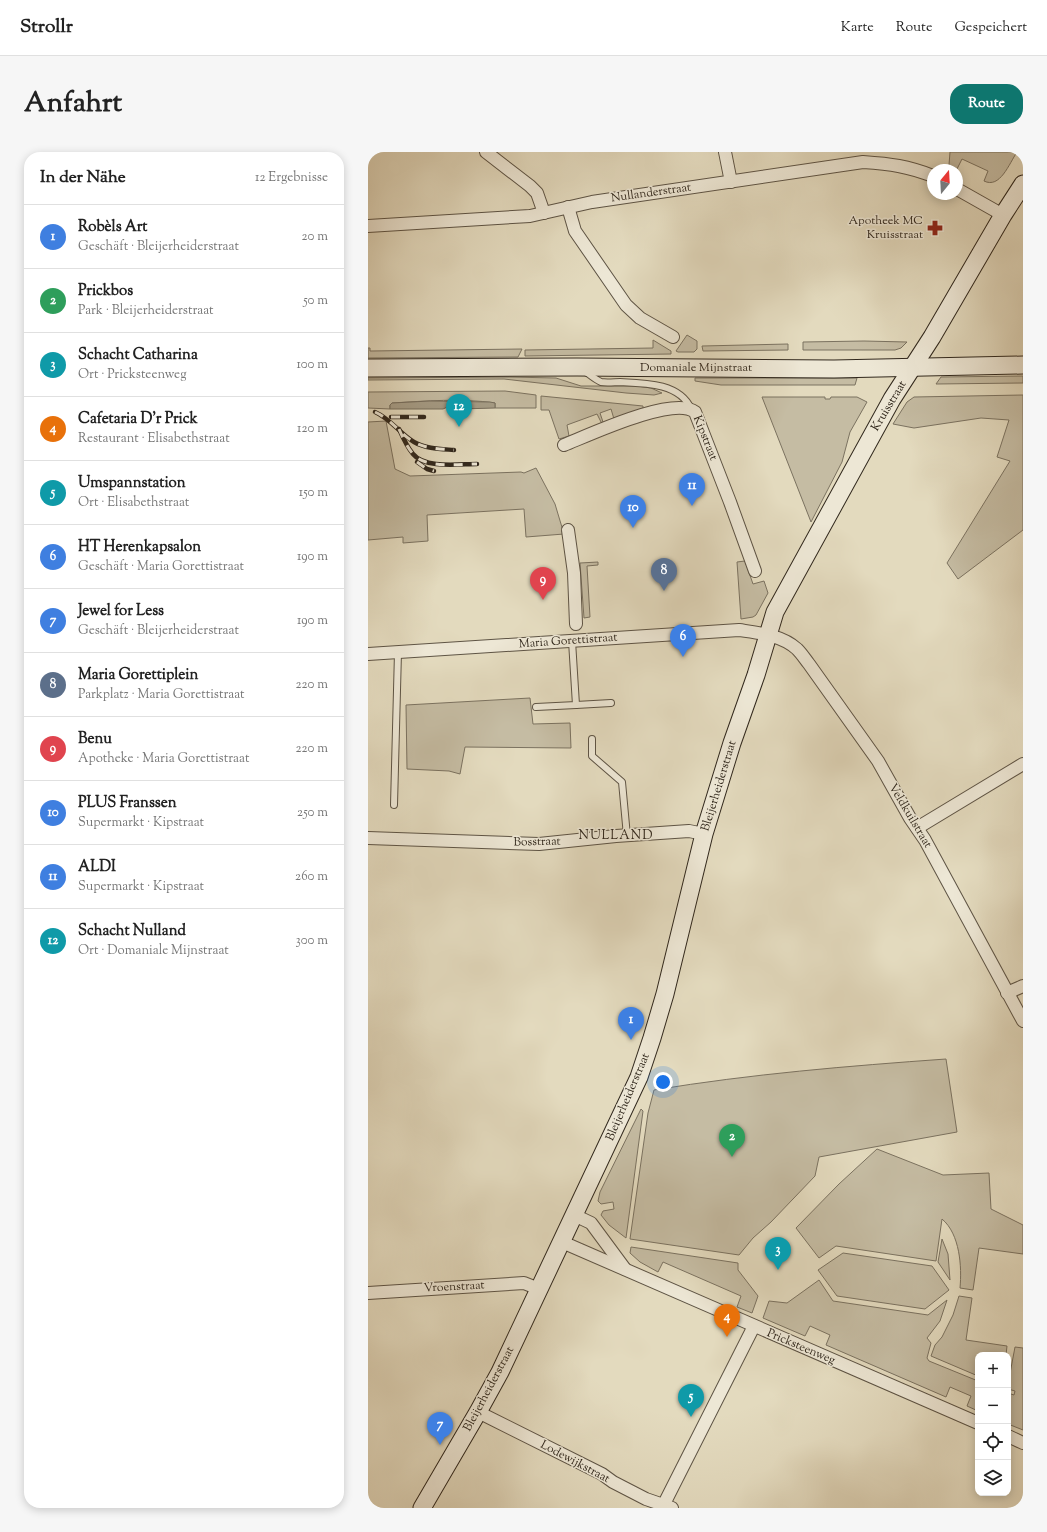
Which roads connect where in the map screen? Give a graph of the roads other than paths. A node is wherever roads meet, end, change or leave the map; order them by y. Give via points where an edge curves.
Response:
1 (486, 152) edge
2 (726, 152) edge
3 (927, 174) edge
4 (731, 182) junction
5 (1023, 184) edge
6 (963, 193) edge
7 (568, 207) junction
8 (544, 213) junction
9 (1003, 216) junction
10 (368, 226) edge
11 (674, 337) dead end
12 (1023, 365) edge
13 (577, 367) junction
14 (368, 368) edge
15 (912, 368) junction
16 (691, 409) junction
17 (564, 445) dead end
18 (568, 530) dead end
19 (755, 571) dead end
20 (576, 624) dead end
21 (768, 634) junction
22 (572, 641) junction
23 (398, 652) junction
24 (368, 654) edge
25 (611, 703) dead end
26 (576, 705) junction
27 (536, 707) dead end
28 (592, 739) dead end
29 (1023, 764) edge
30 (394, 805) dead end
31 (917, 828) junction
32 (704, 834) junction
33 (627, 836) junction
34 (368, 838) edge
35 (1023, 986) edge
36 (1007, 993) junction
37 (1023, 1021) edge
38 (574, 1215) junction
39 (562, 1242) junction
40 (625, 1270) junction
41 (539, 1289) junction
42 (368, 1292) edge
43 (754, 1326) junction
44 (478, 1412) junction
45 (975, 1422) edge
46 (1011, 1437) edge
47 (1023, 1443) edge
48 (666, 1507) edge
49 (422, 1508) edge

1 - 8 street via 537,193
2 - 4 street
3 - 4 street, Nullanderstraat via 890,163 863,162
4 - 7 street, Nullanderstraat
5 - 9 street, Kruisstraat
6 - 9 street
7 - 8 street, Nullanderstraat
7 - 11 street via 575,231 626,305 640,318
8 - 10 street, Nullanderstraat
9 - 15 street, Kruisstraat
12 - 15 street, Domaniale Mijnstraat
13 - 14 street, Domaniale Mijnstraat
13 - 15 street, Domaniale Mijnstraat
13 - 16 lane via 602,382 649,383 664,387 685,399
15 - 21 street, Kruisstraat via 786,588 774,612
16 - 17 street, Kipstraat via 660,409
16 - 19 street, Kipstraat via 695,412
18 - 20 street via 574,573
21 - 22 street, Maria Gorettistraat via 739,630
21 - 31 street, Veldkuilstraat via 797,649 810,664 878,762
21 - 32 street, Bleijerheiderstraat
22 - 23 street, Maria Gorettistraat
22 - 26 lane
23 - 24 street, Maria Gorettistraat
23 - 30 lane
25 - 26 lane
26 - 27 lane
28 - 33 lane via 592,756 622,782
29 - 31 street
31 - 36 street, Veldkuilstraat
32 - 33 street, Bosstraat via 689,831
32 - 38 street, Bleijerheiderstraat via 678,945 639,1077
33 - 34 street, Bosstraat via 539,844
35 - 36 street
36 - 37 street, Veldkuilstraat
38 - 39 street, Bleijerheiderstraat
38 - 40 street, Pricksteenweg via 590,1223
39 - 40 street, Pricksteenweg
39 - 41 street, Bleijerheiderstraat
40 - 43 street, Pricksteenweg
41 - 42 street, Vroenstraat via 524,1283
41 - 44 street, Bleijerheiderstraat
43 - 45 street, Pricksteenweg
43 - 48 street
44 - 48 street, Lodewijkstraat via 602,1474 639,1496
44 - 49 street, Bleijerheiderstraat
46 - 47 street

